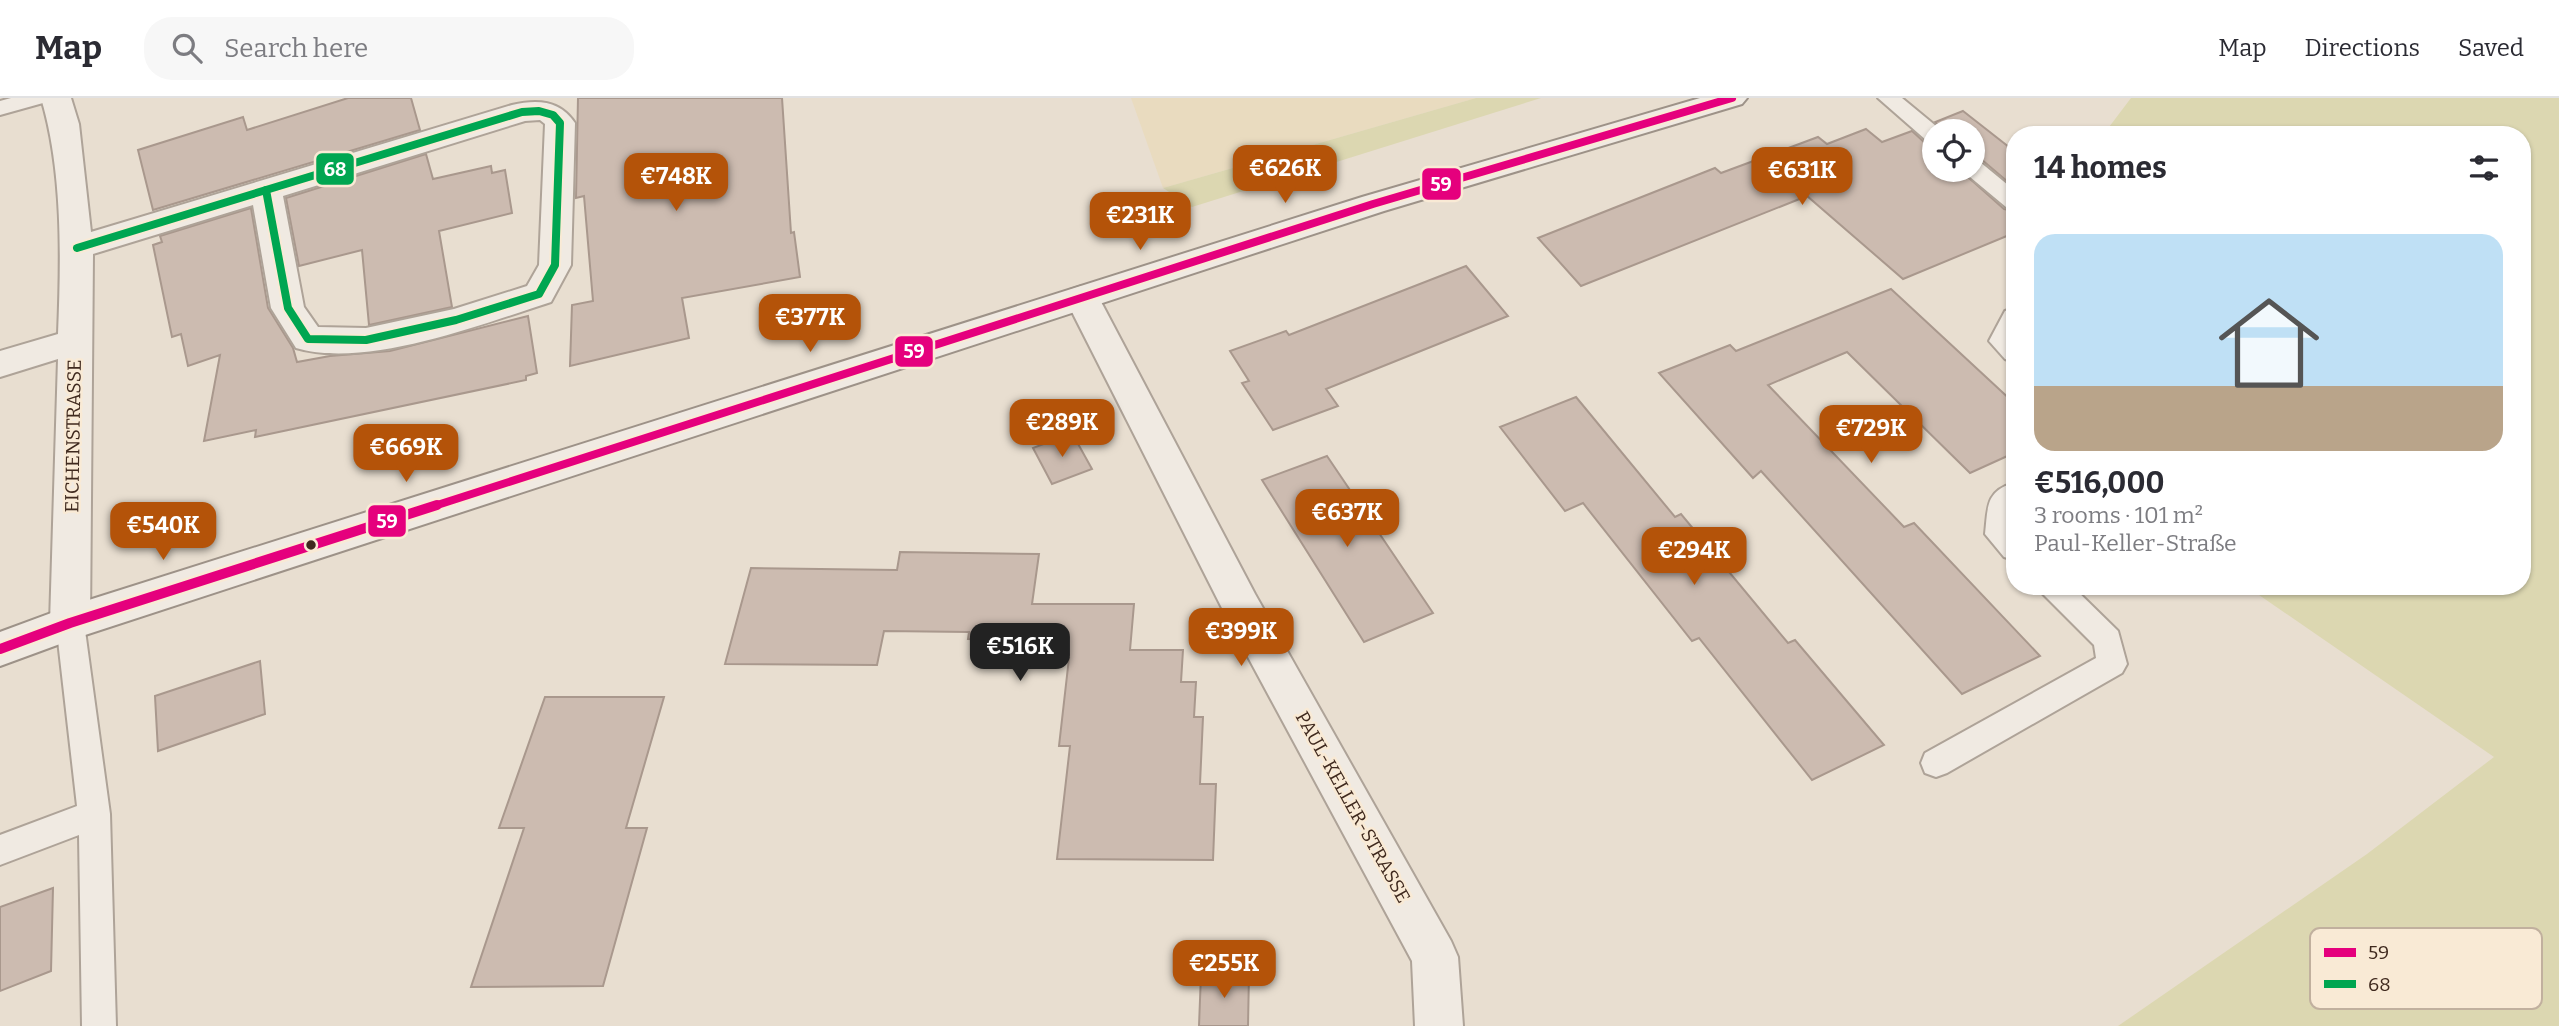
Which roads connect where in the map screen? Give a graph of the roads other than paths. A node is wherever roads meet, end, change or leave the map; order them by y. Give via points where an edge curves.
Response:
1 (35, 98) edge
2 (56, 98) edge
3 (1732, 98) edge
4 (1889, 98) edge
5 (0, 108) edge
6 (1922, 125) edge
7 (1985, 178) edge
8 (266, 189) junction
9 (2006, 195) edge
10 (77, 248) junction
11 (1082, 298) junction
12 (74, 342) junction
13 (0, 365) edge
14 (2006, 498) edge
15 (2006, 542) edge
16 (2062, 595) edge
17 (70, 624) junction
18 (0, 649) edge
19 (1936, 763) dead end
20 (94, 814) junction
21 (0, 850) edge
22 (99, 1026) edge
23 (1439, 1026) edge

1 - 5 lane
2 - 10 street, EICHENSTRASSE via 64,124
3 - 11 street via 1373,204
4 - 6 lane
7 - 9 lane
8 - 8 street via 288,308 308,338 366,340 456,320 539,294 555,265 560,123 543,109 522,112
8 - 10 street
10 - 12 street, EICHENSTRASSE
11 - 17 street
11 - 23 street, PAUL-KELLER-STRASSE via 1241,606 1435,957
12 - 13 street
12 - 17 street, EICHENSTRASSE
14 - 15 lane via 1998,534
16 - 19 lane via 2108,640 2112,664
17 - 18 street
17 - 20 lane
20 - 21 lane
20 - 22 lane

